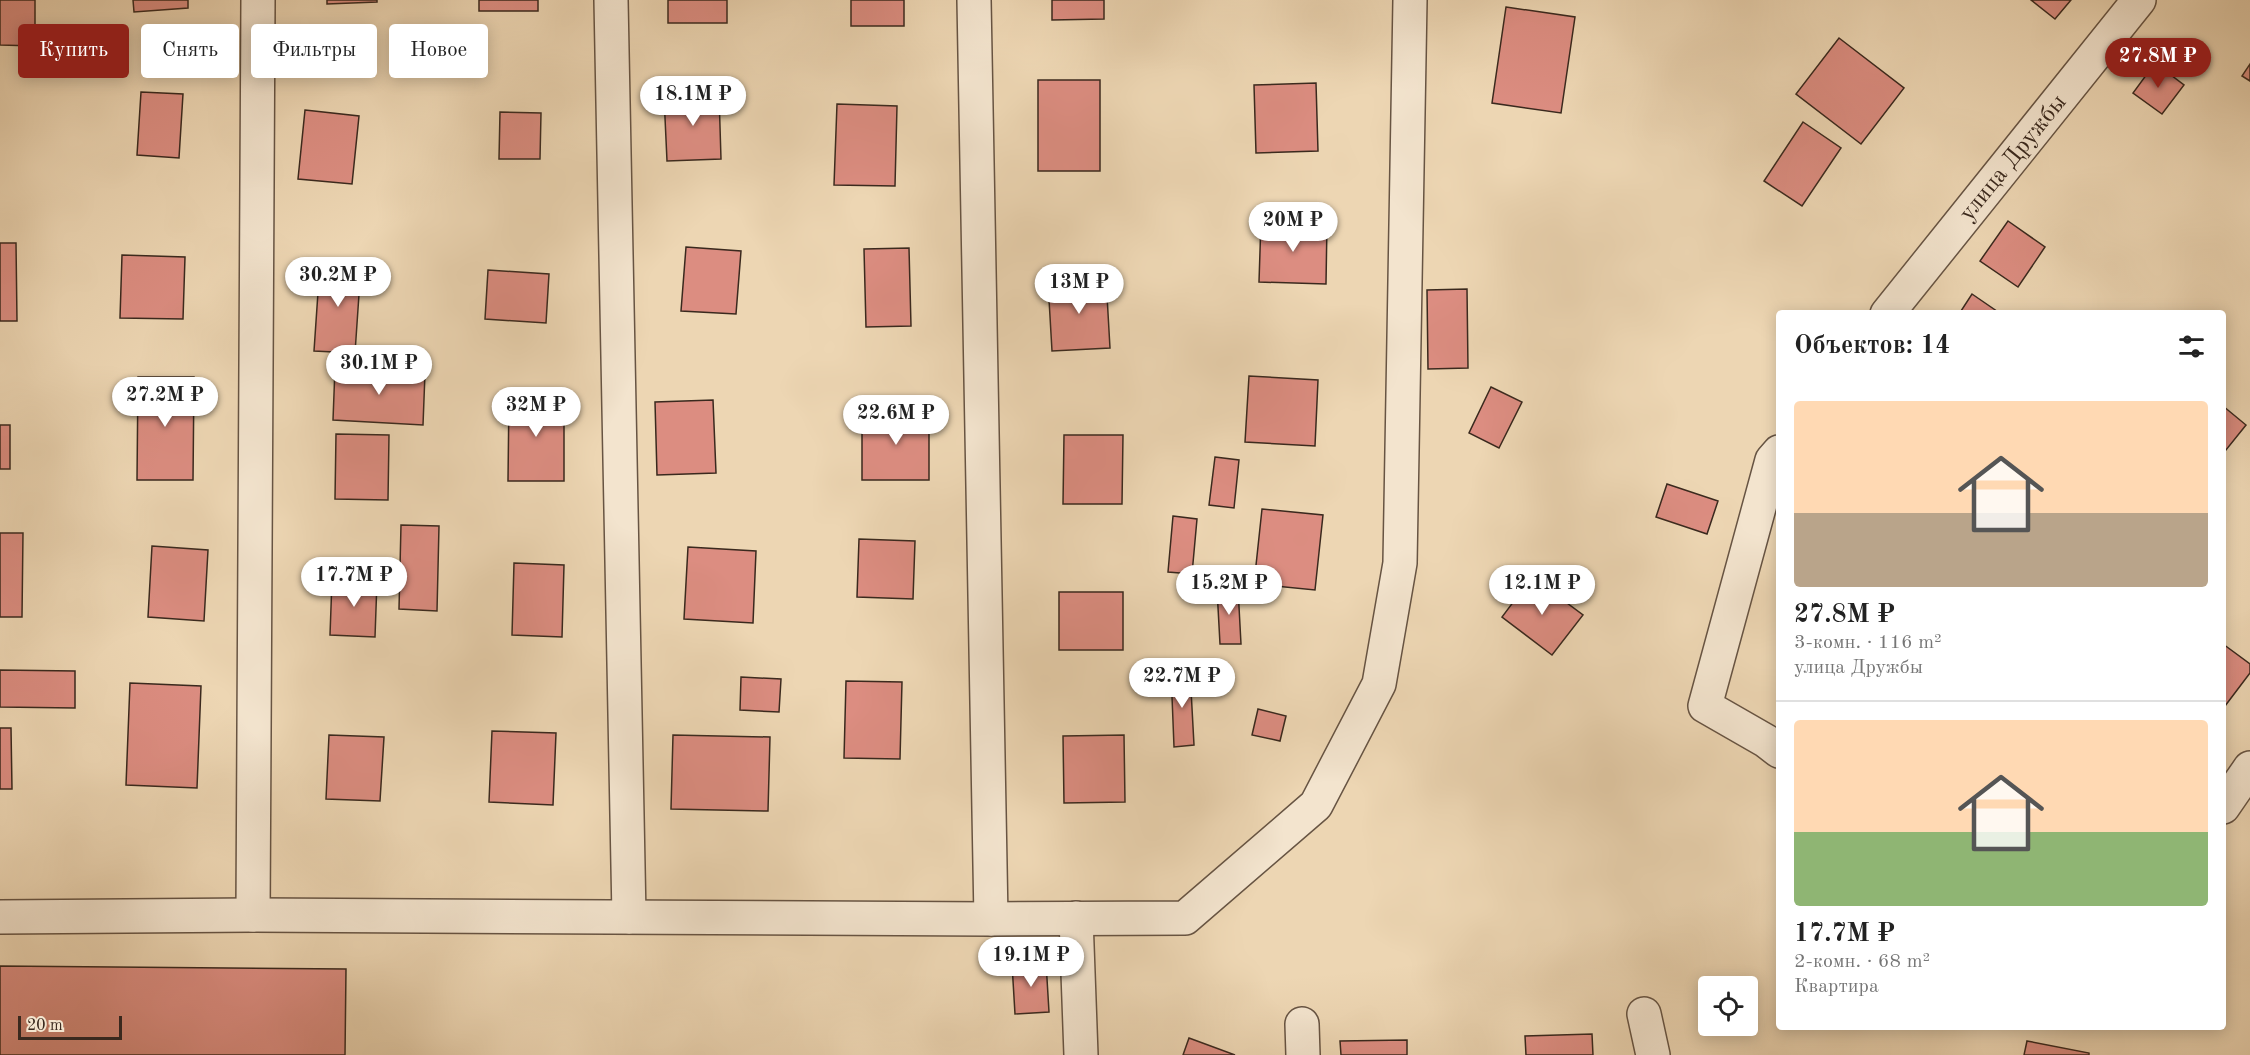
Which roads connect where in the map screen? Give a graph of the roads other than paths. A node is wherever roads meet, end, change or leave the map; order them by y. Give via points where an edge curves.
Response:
1 (258, 0) edge
2 (611, 0) edge
3 (974, 0) edge
4 (1410, 0) edge
5 (2139, 0) edge
6 (1890, 310) edge
7 (1776, 456) edge
8 (1772, 746) edge
9 (2250, 768) edge
10 (2226, 803) edge
11 (253, 915) junction
12 (0, 916) edge
13 (629, 917) junction
14 (1076, 918) junction
15 (991, 919) junction
16 (1644, 1014) dead end
17 (1082, 1055) edge
18 (1653, 1055) edge

1 - 11 street
2 - 13 street
3 - 15 street
4 - 14 street via 1400,563 1379,684 1316,805 1185,918
5 - 6 street, улица Дружбы
7 - 8 street via 1706,706
9 - 10 street
11 - 12 street
11 - 13 street
13 - 15 street
14 - 15 street
14 - 17 street
16 - 18 street

